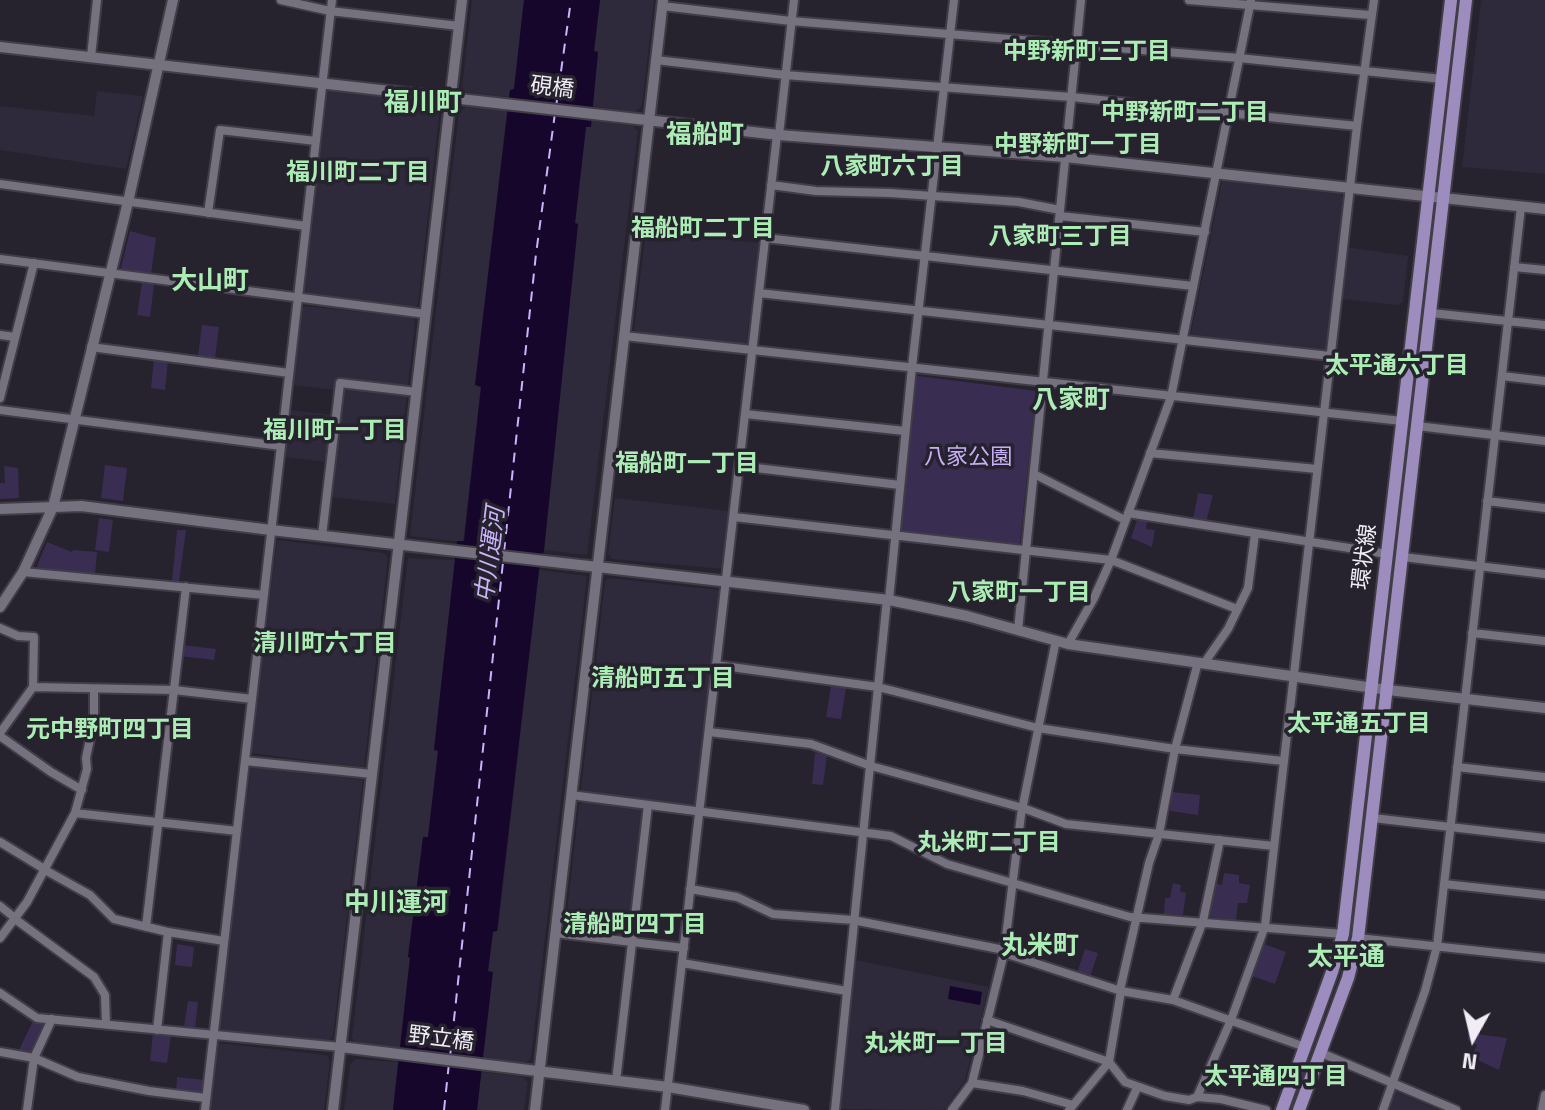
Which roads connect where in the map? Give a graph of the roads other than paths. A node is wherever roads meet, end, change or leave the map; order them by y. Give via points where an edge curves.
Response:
1 (97, 0) edge
2 (173, 0) edge
3 (281, 0) edge
4 (332, 0) edge
5 (462, 0) edge
6 (794, 0) edge
7 (954, 0) edge
8 (1081, 0) edge
9 (1189, 0) edge
10 (1374, 0) edge
11 (1451, 0) edge
12 (1466, 0) edge
13 (1251, 2) edge
14 (663, 3) edge
15 (330, 11) junction
16 (1370, 15) junction
17 (791, 21) junction
18 (459, 26) junction
19 (950, 34) junction
20 (1076, 44) junction
21 (0, 47) edge
22 (91, 57) junction
23 (1239, 58) junction
24 (656, 60) junction
25 (160, 65) junction
26 (1364, 71) junction
27 (785, 75) junction
28 (1442, 79) junction
29 (322, 83) junction
30 (944, 87) junction
31 (1071, 97) junction
32 (451, 98) junction
33 (1228, 112) junction
34 (649, 120) junction
35 (1357, 126) junction
36 (778, 135) junction
37 (316, 141) junction
38 (937, 147) junction
39 (1065, 157) junction
40 (1217, 173) junction
41 (0, 184) edge
42 (771, 185) junction
43 (1350, 188) junction
44 (932, 197) junction
45 (1428, 197) junction
46 (1444, 198) junction
47 (128, 202) junction
48 (1521, 207) junction
49 (1545, 209) edge
50 (208, 213) junction
51 (1060, 213) junction
52 (306, 226) junction
53 (1205, 232) junction
54 (765, 238) junction
55 (926, 256) junction
56 (0, 259) edge
57 (34, 263) junction
58 (1514, 267) junction
59 (1054, 270) junction
60 (1545, 270) edge
61 (110, 274) junction
62 (1193, 286) junction
63 (759, 293) junction
64 (297, 299) junction
65 (919, 311) junction
66 (1431, 313) junction
67 (426, 314) junction
68 (1508, 321) junction
69 (1545, 325) edge
70 (1049, 327) junction
71 (0, 335) edge
72 (624, 336) junction
73 (15, 337) junction
74 (1182, 341) junction
75 (91, 347) junction
76 (753, 350) junction
77 (1330, 356) junction
78 (912, 367) junction
79 (289, 373) junction
80 (1502, 376) junction
81 (1545, 381) edge
82 (1043, 382) junction
83 (417, 392) junction
84 (1171, 397) junction
85 (0, 398) edge
86 (0, 410) edge
87 (1324, 412) junction
88 (745, 414) junction
89 (73, 419) junction
90 (1402, 421) junction
91 (1417, 426) junction
92 (905, 431) junction
93 (1495, 435) junction
94 (1545, 441) edge
95 (281, 446) junction
96 (1150, 453) junction
97 (739, 466) junction
98 (1317, 469) junction
99 (1034, 474) junction
100 (900, 485) junction
101 (1487, 501) junction
102 (53, 507) junction
103 (1545, 508) edge
104 (0, 509) edge
105 (1127, 516) junction
106 (734, 517) junction
107 (271, 530) junction
108 (896, 534) junction
109 (1255, 534) junction
110 (322, 536) junction
111 (1309, 543) junction
112 (400, 545) junction
113 (1026, 549) junction
114 (1387, 554) junction
115 (1403, 557) junction
116 (1111, 560) junction
117 (1480, 566) junction
118 (597, 567) junction
119 (23, 572) junction
120 (1545, 574) edge
121 (726, 582) junction
122 (186, 587) junction
123 (264, 595) junction
124 (888, 600) junction
125 (0, 607) edge
126 (1237, 609) junction
127 (0, 628) edge
128 (1018, 630) junction
129 (1472, 633) junction
130 (1056, 640) junction
131 (1545, 641) edge
132 (1068, 644) junction
133 (1201, 662) junction
134 (716, 665) junction
135 (1294, 676) junction
136 (33, 687) junction
137 (878, 687) junction
138 (1371, 687) junction
139 (94, 689) junction
140 (174, 690) junction
141 (1388, 690) junction
142 (252, 699) junction
143 (1465, 699) junction
144 (1545, 708) edge
145 (1038, 728) junction
146 (709, 732) junction
147 (0, 735) edge
148 (1175, 749) junction
149 (245, 761) junction
150 (1283, 761) junction
151 (871, 766) junction
152 (1457, 767) junction
153 (372, 774) junction
154 (1545, 777) edge
155 (82, 790) junction
156 (571, 795) junction
157 (648, 805) junction
158 (1023, 808) junction
159 (699, 812) junction
160 (75, 813) junction
161 (1373, 818) junction
162 (159, 823) junction
163 (1450, 828) junction
164 (237, 831) junction
165 (862, 832) junction
166 (1159, 834) junction
167 (1545, 838) edge
168 (1220, 840) junction
169 (0, 842) edge
170 (1274, 846) junction
171 (46, 870) junction
172 (1013, 884) junction
173 (1444, 884) junction
174 (690, 889) junction
175 (1545, 895) edge
176 (0, 906) edge
177 (1137, 917) junction
178 (15, 918) junction
179 (853, 920) junction
180 (1203, 921) junction
181 (1265, 926) junction
182 (146, 927) junction
183 (168, 932) junction
184 (555, 933) junction
185 (1343, 934) junction
186 (0, 938) edge
187 (1358, 938) junction
188 (224, 941) junction
189 (632, 942) junction
190 (1437, 946) junction
191 (684, 948) junction
192 (1004, 952) junction
193 (1545, 958) edge
194 (682, 963) junction
195 (1120, 990) junction
196 (847, 991) junction
197 (0, 993) edge
198 (1173, 1000) junction
199 (52, 1019) junction
200 (987, 1020) junction
201 (1231, 1020) junction
202 (106, 1024) junction
203 (157, 1030) junction
204 (213, 1035) junction
205 (341, 1047) junction
206 (1305, 1047) junction
207 (0, 1052) edge
208 (1319, 1052) junction
209 (34, 1058) junction
210 (1109, 1062) junction
211 (539, 1072) junction
212 (616, 1081) junction
213 (972, 1083) junction
214 (1393, 1083) junction
215 (668, 1087) junction
216 (1137, 1088) junction
217 (1545, 1095) edge
218 (206, 1098) junction
219 (1193, 1099) junction
220 (1071, 1107) edge
221 (27, 1110) edge
222 (205, 1110) edge
223 (333, 1110) edge
224 (535, 1110) edge
225 (665, 1110) edge
226 (804, 1110) edge
227 (835, 1110) edge
228 (952, 1110) edge
229 (1127, 1110) edge
230 (1183, 1110) edge
231 (1266, 1110) edge
232 (1282, 1110) edge
233 (1299, 1110) edge
234 (1383, 1110) edge
235 (1456, 1110) edge
236 (1542, 1110) edge

1 - 22 street
2 - 25 street
3 - 15 street
4 - 15 street
5 - 18 street
6 - 17 street
7 - 19 street
8 - 20 street
9 - 13 street
10 - 16 street
11 - 28 main road, 環状線
12 - 46 main road, 環状線
13 - 16 street
13 - 23 street
14 - 17 street
14 - 24 street
15 - 18 street
15 - 29 street
16 - 26 street
17 - 19 street
17 - 27 street
18 - 32 street
19 - 20 street
19 - 30 street
20 - 23 street
20 - 31 street
21 - 22 street, 硯橋
22 - 25 street, 硯橋
23 - 26 street
23 - 33 street
24 - 27 street
24 - 34 street
25 - 29 street, 硯橋
25 - 47 street
26 - 28 street
26 - 35 street
27 - 30 street
27 - 36 street
28 - 45 main road, 環状線
29 - 32 street, 硯橋
29 - 37 street
30 - 31 street
30 - 38 street
31 - 33 street
31 - 39 street
32 - 34 street, 硯橋
32 - 67 street
33 - 35 street
33 - 40 street
34 - 36 street, 硯橋
34 - 72 street
35 - 43 street
36 - 38 street, 硯橋
36 - 42 street
37 - 50 street via 220,130
37 - 52 street
38 - 39 street, 硯橋
38 - 44 street
39 - 40 street, 硯橋
39 - 51 street
40 - 43 street, 硯橋
40 - 53 street
41 - 47 street
42 - 44 street
42 - 54 street
43 - 45 street, 硯橋
43 - 77 street
44 - 51 street via 1019,202
44 - 55 street
45 - 46 street, 硯橋
45 - 90 main road, 環状線
46 - 48 street, 硯橋
46 - 66 main road, 環状線
47 - 50 street
47 - 61 street
48 - 49 street, 硯橋
48 - 58 street
50 - 52 street
51 - 53 street
51 - 59 street
52 - 64 street
53 - 62 street
54 - 55 street
54 - 63 street
55 - 59 street
55 - 65 street
56 - 57 street
57 - 61 street
57 - 73 street
58 - 60 street
58 - 68 street
59 - 62 street
59 - 70 street
61 - 64 street
61 - 75 street
62 - 74 street
63 - 65 street
63 - 76 street
64 - 67 street
64 - 79 street
65 - 70 street
65 - 78 street
66 - 68 street
66 - 91 main road, 環状線
67 - 83 street
68 - 69 street
68 - 80 street
70 - 74 street
70 - 82 street
71 - 73 street
72 - 76 street
72 - 118 street
73 - 85 street
74 - 77 street
74 - 84 street
75 - 79 street
75 - 89 street
76 - 78 street
76 - 88 street
77 - 87 street
78 - 82 street
78 - 92 street
79 - 95 street
80 - 81 street
80 - 93 street
82 - 84 street
82 - 99 street
83 - 110 street via 340,383
83 - 112 street
84 - 87 street
84 - 96 street
86 - 89 street
87 - 90 street
87 - 98 street
88 - 92 street
88 - 97 street
89 - 95 street
89 - 102 street
90 - 114 main road, 環状線
91 - 93 street
91 - 115 main road, 環状線
92 - 100 street
93 - 94 street
93 - 101 street
95 - 107 street
96 - 98 street
96 - 105 street
97 - 100 street
97 - 106 street
98 - 111 street
99 - 105 street
99 - 113 street
100 - 108 street
101 - 103 street
101 - 117 street
102 - 104 street
102 - 107 street
102 - 119 street
105 - 109 street
105 - 116 street
106 - 108 street
106 - 121 street
107 - 110 street
107 - 123 street
108 - 113 street
108 - 124 street
109 - 111 street
109 - 126 street via 1248,588
110 - 112 street
111 - 114 street
111 - 135 street
112 - 118 street
112 - 153 street
113 - 116 street
113 - 128 street
114 - 138 main road, 環状線
115 - 117 street
115 - 141 main road, 環状線
116 - 126 street
116 - 132 street
117 - 120 street
117 - 129 street
118 - 121 street
118 - 156 street
119 - 122 street
119 - 125 street
121 - 124 street
121 - 134 street
122 - 123 street
122 - 140 street
123 - 142 street
124 - 128 street
124 - 137 street
126 - 133 street
127 - 136 street via 34,637
128 - 130 street
129 - 131 street
129 - 143 street
130 - 132 street
130 - 145 street
132 - 133 street
133 - 135 street
133 - 148 street
134 - 137 street
134 - 146 street
135 - 138 street
135 - 150 street
136 - 139 street
136 - 147 street
137 - 145 street
137 - 151 street
138 - 141 street
138 - 185 main road, 環状線
139 - 140 street
139 - 155 street
140 - 142 street
140 - 162 street
141 - 143 street
141 - 161 main road, 環状線
142 - 149 street
143 - 144 street
143 - 152 street
145 - 148 street
145 - 158 street
146 - 151 street via 811,744
146 - 159 street
147 - 155 street
148 - 150 street
148 - 166 street
149 - 153 street
149 - 164 street
150 - 170 street
151 - 158 street
151 - 165 street
152 - 154 street
152 - 163 street
153 - 205 street
155 - 160 street
156 - 157 street
156 - 184 street
157 - 159 street
157 - 189 street
158 - 166 street via 1066,824
158 - 172 street
159 - 165 street
159 - 174 street
160 - 162 street
160 - 171 street
161 - 163 street
161 - 187 main road, 環状線
162 - 164 street
162 - 182 street
163 - 167 street
163 - 173 street
164 - 188 street
165 - 172 street via 891,836 947,864
165 - 179 street
166 - 168 street
166 - 177 street
168 - 170 street
168 - 180 street
169 - 171 street
170 - 181 street
171 - 178 street
171 - 182 street via 90,895 114,919
172 - 177 street
172 - 192 street
173 - 175 street
173 - 190 street
174 - 179 street via 737,897 773,914
174 - 191 street
176 - 178 street
177 - 180 street
177 - 195 street
178 - 186 street
178 - 202 street via 94,977 105,995
179 - 192 street
179 - 196 street
180 - 181 street
180 - 198 street
181 - 185 street
181 - 201 street
182 - 183 street
183 - 188 street
183 - 203 street
184 - 189 street
184 - 211 street
185 - 206 main road, 環状線
187 - 190 street
187 - 208 main road, 環状線
188 - 204 street
189 - 191 street
189 - 212 street
190 - 193 street
190 - 214 street
191 - 194 street
192 - 195 street
192 - 200 street
194 - 196 street
194 - 215 street
195 - 198 street
195 - 210 street
196 - 227 street
197 - 199 street via 37,1018
198 - 201 street
199 - 202 street
199 - 209 street
200 - 210 street
200 - 213 street
201 - 206 street
201 - 219 street
202 - 203 street
203 - 204 street
204 - 205 street
204 - 218 street
205 - 211 street, 野立橋
205 - 223 street
206 - 232 main road, 環状線
207 - 209 street
208 - 214 street
208 - 233 main road, 環状線
209 - 218 street via 78,1077
209 - 221 street
210 - 216 street
210 - 220 street
211 - 212 street, 野立橋
211 - 224 street
212 - 215 street, 野立橋
213 - 220 street via 1023,1091
213 - 228 street
214 - 234 street
214 - 235 street
215 - 225 street
215 - 226 street, 野立橋
216 - 219 street
216 - 229 street
217 - 236 street
218 - 222 street
219 - 230 street
219 - 231 street

